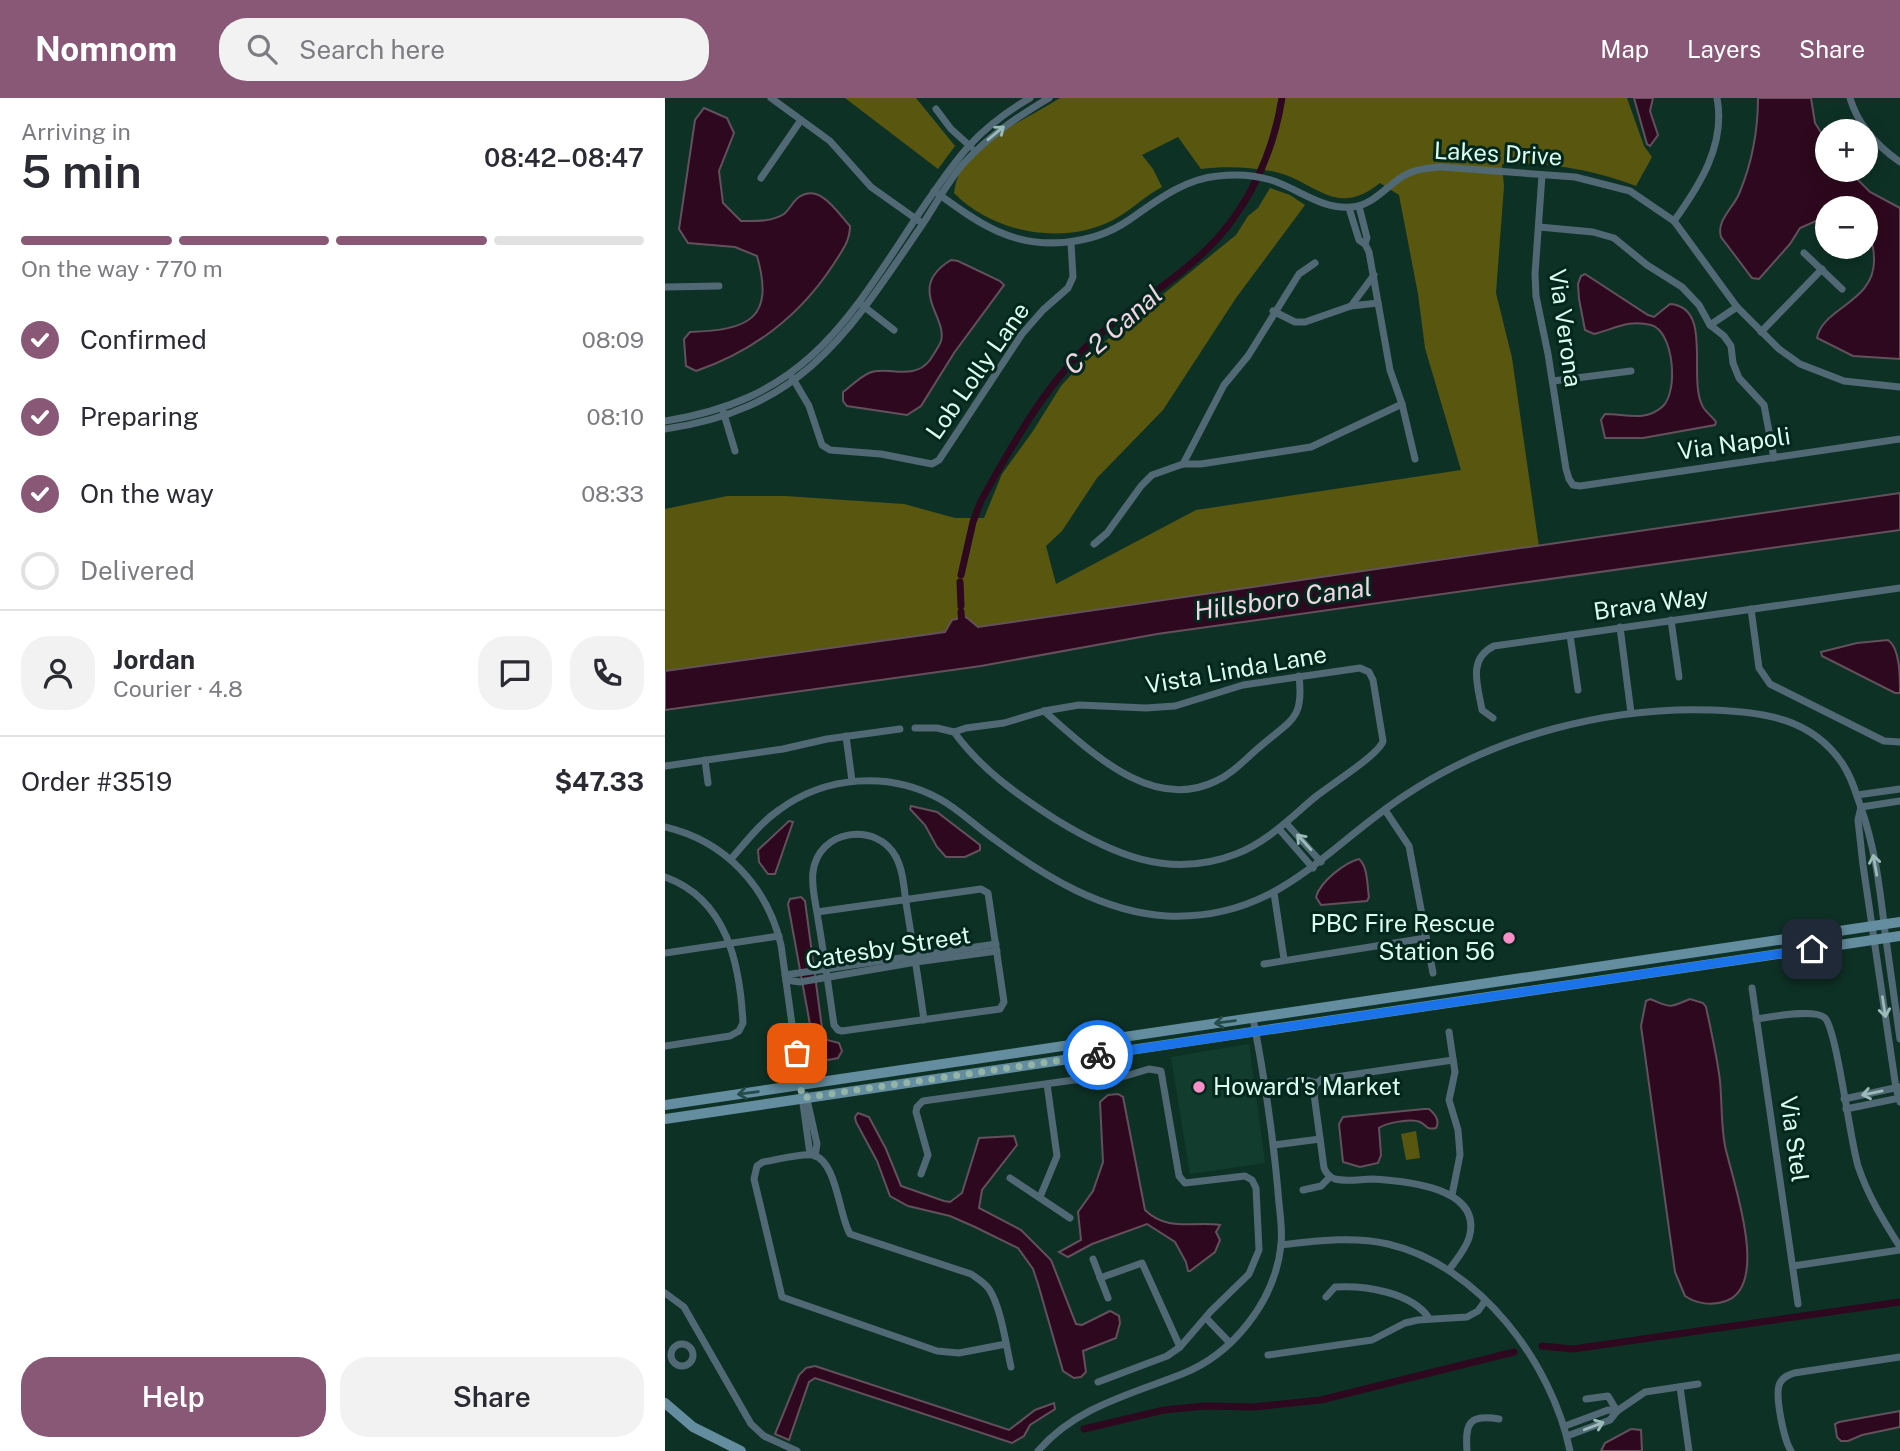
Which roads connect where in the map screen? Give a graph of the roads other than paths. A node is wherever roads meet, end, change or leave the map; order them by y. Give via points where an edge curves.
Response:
1 (771, 98) edge
2 (1030, 98) edge
3 (1049, 98) edge
4 (1717, 98) edge
5 (1850, 98) edge
6 (936, 109) dead end
7 (801, 120) junction
8 (968, 145) junction
9 (976, 151) junction
10 (1900, 162) edge
11 (1542, 175) junction
12 (761, 178) dead end
13 (937, 194) junction
14 (1359, 206) junction
15 (1349, 208) junction
16 (919, 221) junction
17 (1674, 221) junction
18 (1539, 227) junction
19 (1071, 243) junction
20 (1365, 244) junction
21 (1804, 253) dead end
22 (1315, 263) dead end
23 (1822, 269) junction
24 (1375, 274) junction
25 (719, 286) dead end
26 (665, 287) edge
27 (1842, 289) dead end
28 (1378, 303) junction
29 (862, 305) junction
30 (1351, 306) junction
31 (1737, 307) junction
32 (1273, 312) junction
33 (1710, 325) junction
34 (894, 330) dead end
35 (1761, 332) junction
36 (1631, 371) dead end
37 (792, 377) junction
38 (1553, 380) junction
39 (1900, 387) edge
40 (1402, 404) junction
41 (723, 412) junction
42 (665, 421) edge
43 (665, 429) edge
44 (1900, 439) edge
45 (735, 451) dead end
46 (1415, 458) dead end
47 (1774, 458) junction
48 (1183, 464) junction
49 (1573, 485) joint
50 (1094, 544) dead end
51 (1900, 588) edge
52 (1751, 609) junction
53 (1671, 620) junction
54 (1620, 627) junction
55 (1570, 635) junction
56 (1299, 676) junction
57 (1679, 677) dead end
58 (1578, 690) dead end
59 (1044, 711) junction
60 (1631, 713) junction
61 (1493, 718) dead end
62 (915, 728) dead end
63 (900, 729) dead end
64 (954, 732) junction
65 (846, 736) junction
66 (1900, 742) edge
67 (705, 760) junction
68 (665, 766) edge
69 (852, 781) junction
70 (708, 783) dead end
71 (1900, 789) edge
72 (1857, 795) junction
73 (1900, 801) edge
74 (1861, 807) junction
75 (1385, 810) junction
76 (1283, 826) junction
77 (665, 827) edge
78 (731, 859) junction
79 (1321, 862) junction
80 (1313, 868) junction
81 (665, 877) edge
82 (1274, 893) junction
83 (906, 900) junction
84 (817, 912) junction
85 (1900, 922) edge
86 (1884, 925) junction
87 (1872, 926) junction
88 (779, 936) junction
89 (1900, 936) edge
90 (1426, 939) junction
91 (1880, 939) junction
92 (730, 943) junction
93 (996, 948) junction
94 (665, 953) edge
95 (915, 959) junction
96 (1284, 959) junction
97 (1264, 964) dead end
98 (827, 973) junction
99 (1433, 973) dead end
100 (786, 977) junction
101 (1752, 988) dead end
102 (1252, 1018) junction
103 (1756, 1018) junction
104 (925, 1020) junction
105 (1255, 1032) junction
106 (1448, 1032) dead end
107 (1900, 1039) edge
108 (1102, 1040) junction
109 (665, 1046) edge
110 (1104, 1054) junction
111 (1453, 1060) junction
112 (1108, 1081) junction
113 (1290, 1082) dead end
114 (1317, 1083) junction
115 (1047, 1084) junction
116 (801, 1085) junction
117 (1898, 1087) edge
118 (805, 1098) junction
119 (1844, 1099) junction
120 (1900, 1099) edge
121 (665, 1105) edge
122 (1846, 1109) junction
123 (665, 1119) edge
124 (1320, 1139) junction
125 (1274, 1145) junction
126 (813, 1155) junction
127 (921, 1174) dead end
128 (1331, 1177) junction
129 (1010, 1178) dead end
130 (1303, 1190) dead end
131 (1452, 1195) junction
132 (1040, 1197) junction
133 (1070, 1217) dead end
134 (1281, 1245) junction
135 (1900, 1248) edge
136 (1093, 1259) dead end
137 (1793, 1266) junction
138 (1449, 1270) junction
139 (1100, 1278) junction
140 (665, 1293) edge
141 (1326, 1297) dead end
142 (1108, 1298) dead end
143 (1485, 1301) junction
144 (1798, 1304) dead end
145 (1206, 1318) junction
146 (1429, 1318) junction
147 (701, 1335) junction
148 (1230, 1343) junction
149 (688, 1345) junction
150 (1006, 1345) junction
151 (1180, 1347) junction
152 (709, 1349) junction
153 (694, 1355) junction
154 (1268, 1355) dead end
155 (1900, 1357) edge
156 (670, 1360) edge
157 (1011, 1367) dead end
158 (665, 1369) edge
159 (1098, 1382) dead end
160 (1698, 1384) dead end
161 (1680, 1387) junction
162 (1586, 1399) dead end
163 (665, 1403) edge
164 (1617, 1411) junction
165 (1499, 1419) dead end
166 (1565, 1426) junction
167 (1567, 1436) junction
168 (741, 1451) edge
169 (797, 1451) edge
170 (1038, 1451) edge
171 (1467, 1451) edge
172 (1570, 1451) edge
173 (1689, 1451) edge
174 (1791, 1451) edge

1 - 7 street
2 - 8 street via 992,122
9 -> 3 street via 1004,126
4 - 17 street via 1718,134 1708,165
5 - 10 street via 1871,137
6 - 8 street
7 - 12 street
7 - 16 street via 844,154 871,187
8 - 9 street
8 - 13 street
9 - 13 street
11 - 14 street, Lakes Drive via 1424,169
11 - 17 street, Lakes Drive via 1575,177 1630,191
11 - 18 street, Via Verona
13 - 16 street
13 - 19 street, Lakes Drive via 965,213 1025,241
14 - 15 street, Lakes Drive
14 - 20 street
15 - 19 street, Lakes Drive via 1314,200 1271,180 1217,176 1194,181 1125,222
15 - 20 street via 1359,240
16 - 29 street
17 - 31 street, Lakes Drive
18 - 33 street via 1614,238 1682,287
18 - 38 street, Via Verona via 1536,296
19 - 37 street, Lob Lolly Lane via 1073,277 1068,288 1022,334 932,464 830,450 822,445 809,406
20 - 24 street
21 - 23 street
22 - 32 street via 1299,274
23 - 27 street
23 - 35 street
24 - 28 street
24 - 30 street
25 - 26 street
28 - 30 street
28 - 40 street via 1390,370
29 - 34 street
29 - 37 street via 837,342
30 - 32 street via 1305,322
31 - 33 street
31 - 35 street, Lakes Drive
32 - 48 street via 1248,356 1224,385
33 - 47 street via 1731,346 1739,378 1764,405
35 - 39 street, Lakes Drive via 1800,364 1822,374 1844,382
36 - 38 street
37 - 41 street via 759,402
38 - 49 street, Via Verona via 1566,469
40 - 46 street
40 - 48 street via 1311,447
41 - 42 street
41 - 43 street via 707,421
41 - 45 street
44 - 47 street, Via Napoli
47 - 49 street, Via Napoli
48 - 50 street via 1152,475
51 - 52 street, Brava Way
52 - 53 street, Brava Way
52 - 66 street via 1759,668 1770,684 1884,741
53 - 54 street, Brava Way
53 - 57 street
54 - 55 street, Brava Way
54 - 60 street
55 - 58 street
55 - 61 street, Brava Way via 1499,645 1482,653 1476,675 1482,710
56 - 59 street, Vista Linda Lane via 1243,685 1175,706 1079,705
56 - 59 street via 1301,700 1292,720 1225,776 1194,789 1170,790 1137,780 1097,756
56 - 76 street, Vista Linda Lane via 1356,668 1369,672 1383,741 1379,750
59 - 64 street, Vista Linda Lane
60 - 72 street via 1737,710 1787,719 1832,749
60 - 75 street via 1511,743 1435,777
62 - 64 street, Vista Linda Lane
63 - 65 street
64 - 76 street, Vista Linda Lane via 981,765 1030,804 1092,841 1138,860 1172,864 1218,860
65 - 67 street
65 - 69 street
67 - 68 street
67 - 70 street
69 - 78 street via 793,800 764,822
69 - 82 street via 894,783 926,792 1042,871 1088,897 1122,909 1152,915 1201,915
71 - 72 street
72 - 74 street
73 - 74 street
86 -> 74 street
74 - 87 street via 1858,820
75 - 79 street
75 - 90 street via 1409,846
79 -> 76 street
76 - 80 street
77 - 78 street via 700,839
78 - 88 street via 759,891
79 - 80 street
80 - 82 street
81 - 92 street via 702,899
82 - 96 street
83 - 84 street
83 - 84 street via 901,869 892,850 876,837 851,834 825,847 815,863 812,878
83 - 93 street via 985,890
83 - 95 street
84 - 98 street
85 - 86 main road
86 - 87 main road
86 - 91 street
87 - 91 street
87 - 102 main road
88 - 92 street
88 - 100 street
89 - 91 main road
90 - 96 street
90 - 99 street
91 - 105 main road
91 - 107 street
91 -> 117 street
92 - 94 street
92 - 109 street via 741,1027 730,1036
93 - 95 street, Catesby Street
93 - 104 street via 1003,1006
95 - 98 street, Catesby Street
95 - 104 street
96 - 97 street
98 - 100 street, Catesby Street
98 - 100 street, Catesby Street via 800,982
98 - 104 street via 838,1030
100 - 116 street
101 - 103 street, Via Stel
102 - 105 street
102 -> 108 main road
103 - 119 street via 1809,1014 1825,1018
103 - 137 street, Via Stel
105 - 110 main road
105 - 125 street
106 - 111 street
108 - 110 street
108 - 116 main road
110 - 112 street
110 - 118 main road
111 - 114 street via 1330,1077
111 - 131 street via 1455,1076 1449,1100 1460,1155
112 - 115 street
112 - 145 street via 1149,1069 1161,1071 1181,1180 1193,1183 1245,1176 1255,1184 1257,1259 1249,1274
113 - 114 street
114 - 124 street via 1314,1094
115 - 127 street via 919,1103 916,1116 928,1155
115 - 132 street via 1057,1156
116 - 118 street
116 -> 121 main road
117 -> 119 street
117 - 120 street
118 - 123 main road
118 - 126 street
119 - 122 street
120 - 122 street
122 - 135 street via 1864,1182
124 - 125 street
124 - 128 street via 1324,1168
125 - 134 street
126 - 150 street via 826,1165 834,1181 850,1234 982,1281 993,1296
126 - 150 street via 763,1162 753,1174 782,1297 937,1351 959,1353
128 - 130 street via 1321,1186
128 - 131 street via 1404,1182
129 - 132 street
131 - 138 street via 1465,1208 1470,1231
132 - 133 street
134 - 138 street via 1369,1241 1417,1254
134 - 148 street via 1263,1299
135 - 137 street
136 - 139 street
137 - 144 street, Via Stel
138 - 143 street
139 - 142 street
139 - 151 street via 1142,1263
140 - 147 street via 684,1307
141 - 146 street via 1335,1287 1380,1291 1415,1306
143 - 146 street via 1471,1316
143 - 166 street via 1539,1367
145 - 148 street
145 - 151 street
146 - 154 street via 1372,1340
147 - 149 street
147 - 152 street
148 - 170 street via 1184,1374 1081,1414
149 - 153 street
149 - 156 street via 677,1345
150 - 157 street
151 - 159 street
152 - 153 street
152 - 169 street via 759,1432
153 - 156 street via 685,1366
155 - 174 street via 1786,1376 1778,1391 1785,1441
156 - 158 street
160 - 161 street
161 - 164 street via 1645,1392
161 - 173 street
162 - 164 street via 1608,1396
163 - 168 main road via 693,1427
164 - 166 street
167 -> 164 street via 1609,1420
165 - 171 street via 1471,1422 1466,1430
166 - 167 street
167 - 172 street

